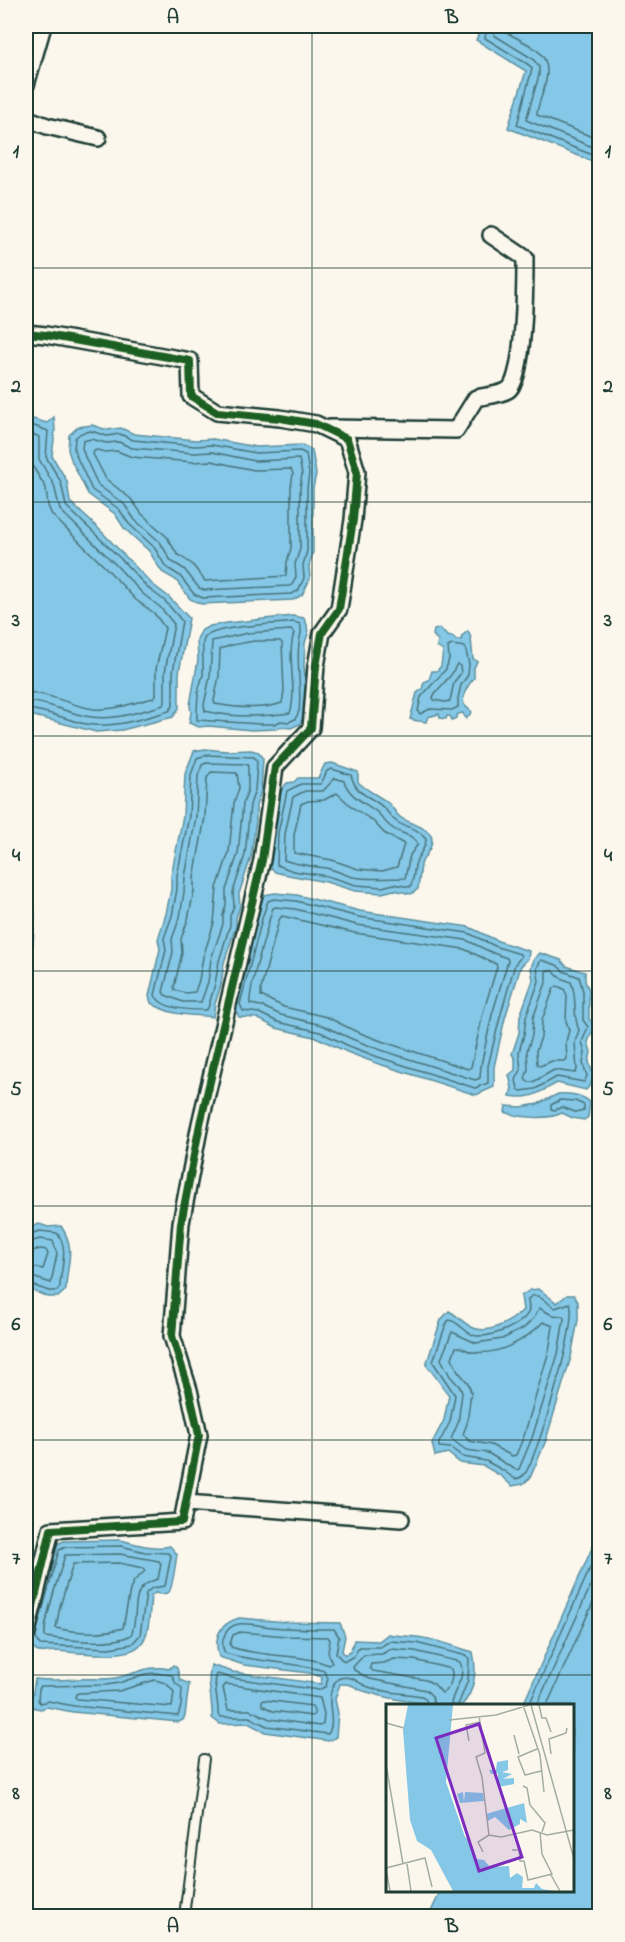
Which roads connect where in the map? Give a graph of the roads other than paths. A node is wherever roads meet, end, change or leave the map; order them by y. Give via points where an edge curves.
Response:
1 (43, 26) edge
2 (26, 85) edge
3 (26, 118) edge
4 (98, 138) dead end
5 (491, 235) dead end
6 (26, 333) edge
7 (324, 428) junction
8 (186, 1503) junction
9 (401, 1519) dead end
10 (26, 1636) edge
11 (204, 1759) dead end
12 (184, 1917) edge

1 - 2 street
3 - 4 street
5 - 7 street via 525,258 523,327 515,381 507,391 476,398 456,430
6 - 7 street via 190,361 191,396 218,412 280,418
7 - 8 street via 346,440 357,472 339,609 322,633 315,666 311,728 275,767 262,860 200,1124 181,1223 172,1336 199,1435
8 - 9 street
8 - 10 street via 182,1522 51,1530
11 - 12 lane

